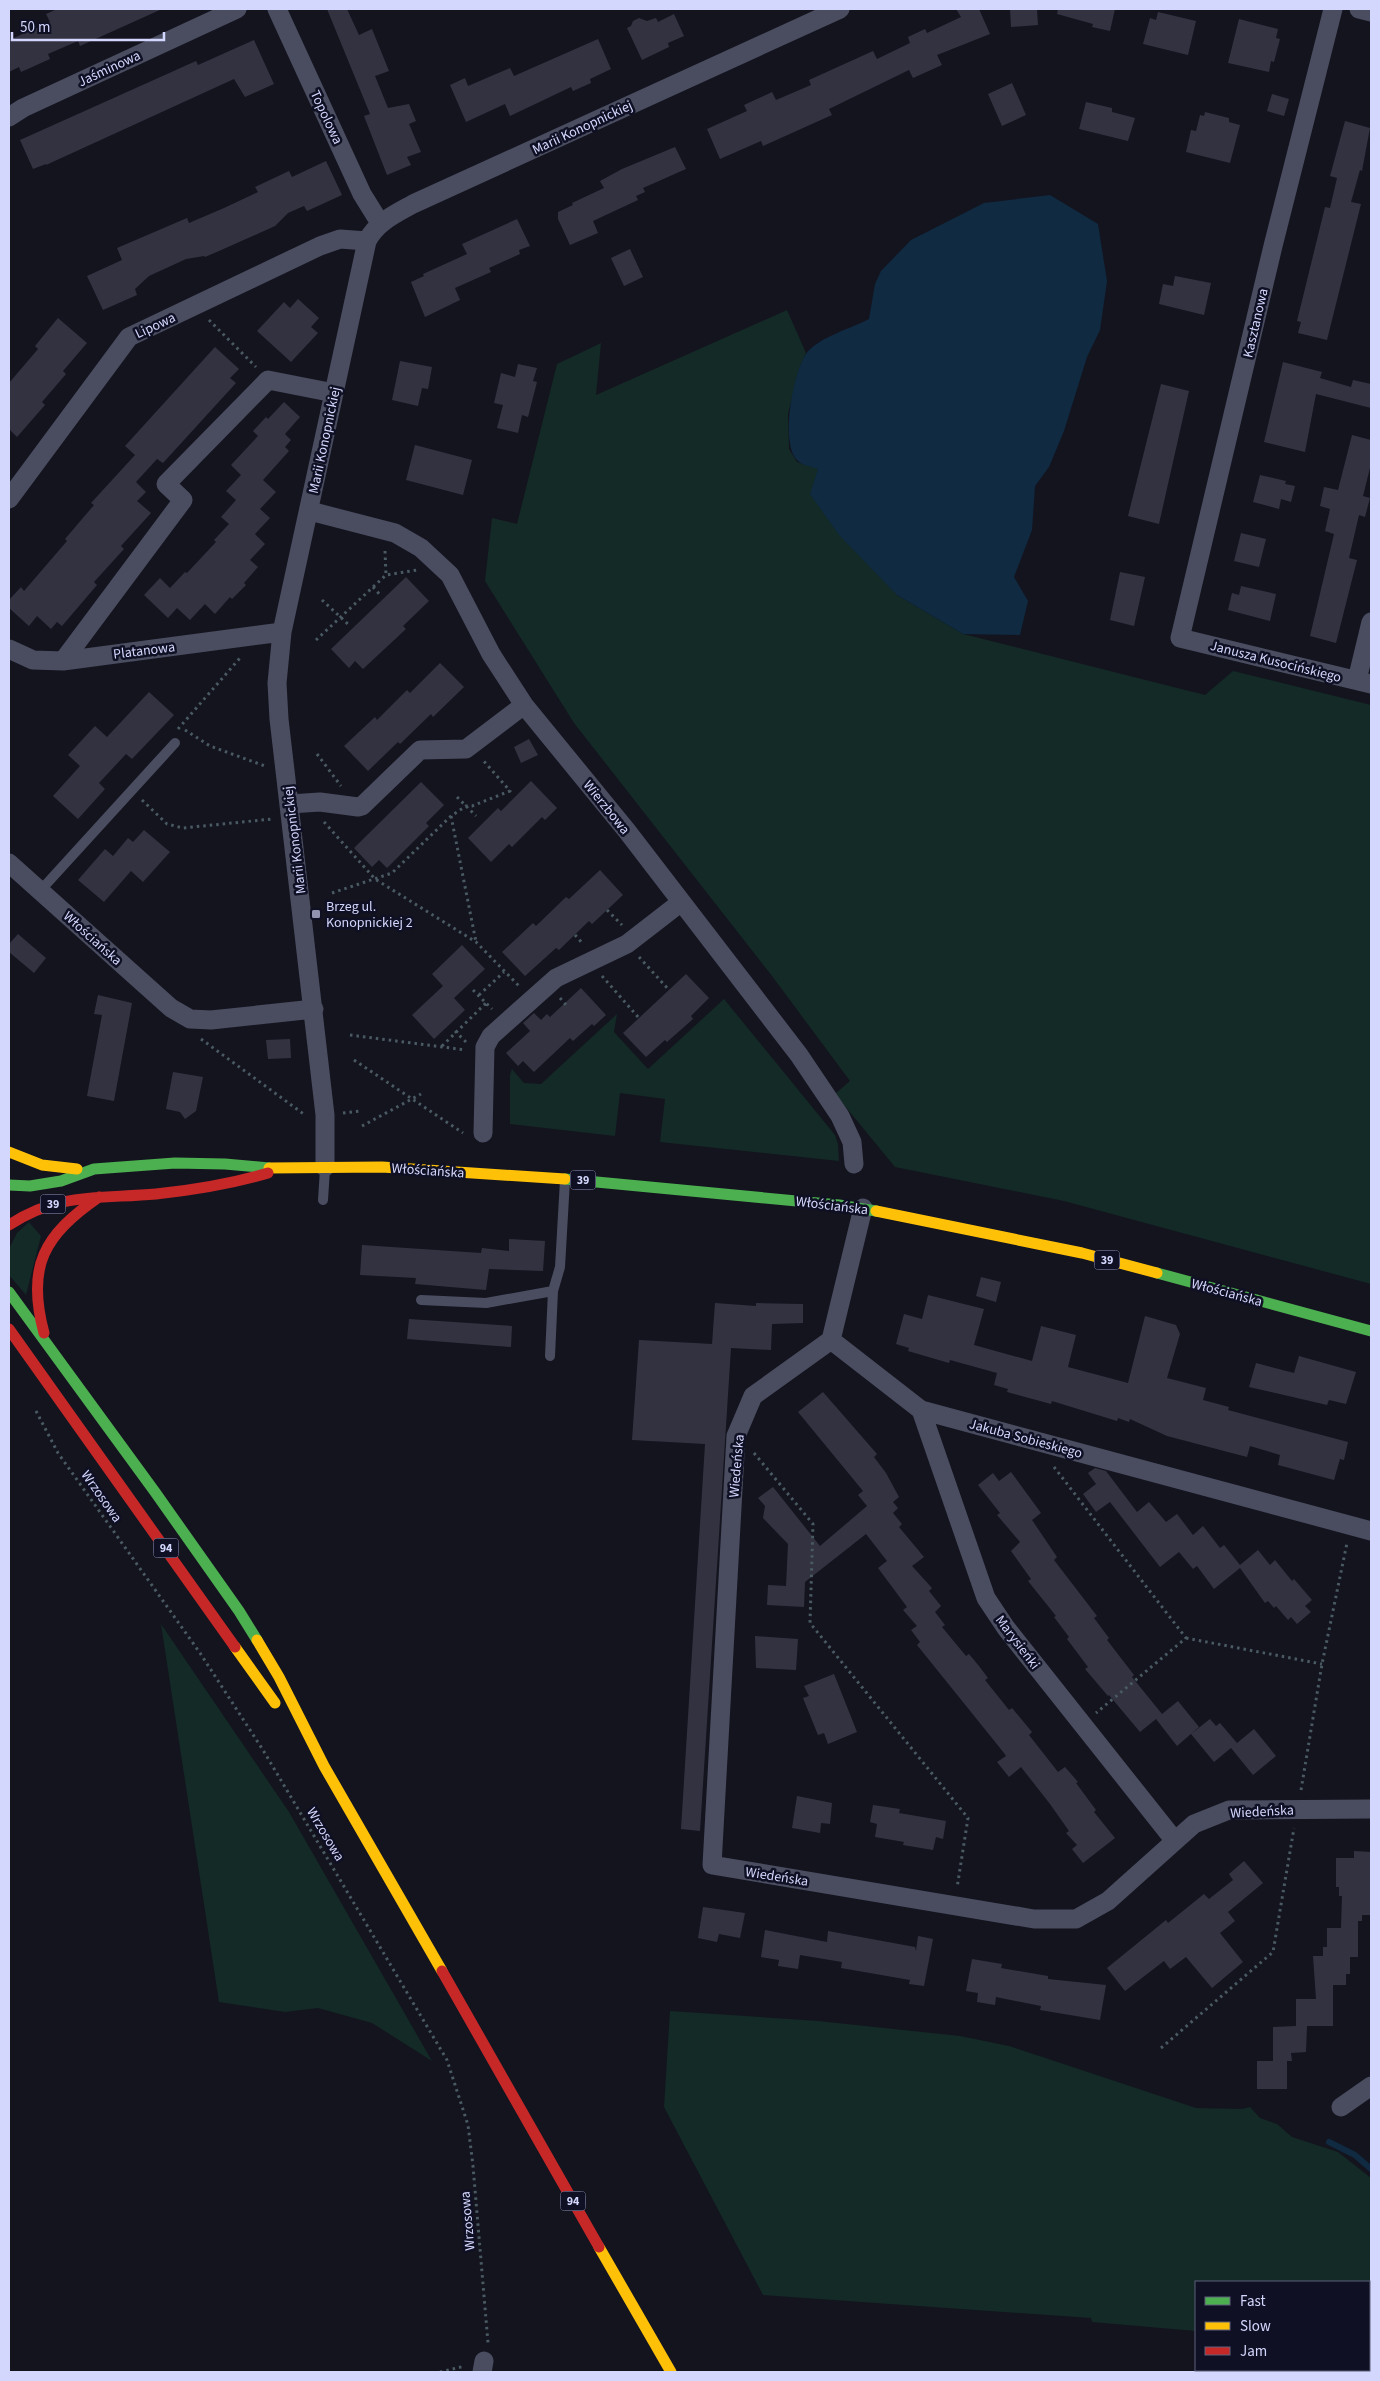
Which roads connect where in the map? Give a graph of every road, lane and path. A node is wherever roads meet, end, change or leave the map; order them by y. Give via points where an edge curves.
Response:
1 (237, 9) edge
2 (277, 9) edge
3 (840, 9) edge
4 (1333, 9) edge
5 (1359, 9) edge
6 (1371, 12) edge
7 (9, 117) edge
8 (380, 223) junction
9 (367, 241) junction
10 (195, 306) junction
11 (268, 380) junction
12 (334, 393) junction
13 (9, 499) edge
14 (310, 511) junction
15 (384, 543) dead end
16 (426, 568) dead end
17 (386, 575) junction
18 (373, 587) junction
19 (381, 596) dead end
20 (322, 600) dead end
21 (341, 616) junction
22 (1371, 622) edge
23 (349, 625) dead end
24 (282, 632) junction
25 (1180, 638) joint
26 (316, 640) dead end
27 (9, 649) edge
28 (245, 652) dead end
29 (63, 661) junction
30 (1364, 682) edge
31 (524, 705) junction
32 (180, 726) junction
33 (175, 743) joint
34 (471, 746) junction
35 (317, 754) dead end
36 (272, 768) dead end
37 (133, 790) junction
38 (457, 797) dead end
39 (466, 806) junction
40 (358, 807) junction
41 (284, 811) junction
42 (451, 816) junction
43 (476, 816) dead end
44 (322, 820) dead end
45 (9, 863) edge
46 (375, 878) junction
47 (40, 891) junction
48 (332, 893) dead end
49 (680, 903) junction
50 (476, 942) junction
51 (627, 944) junction
52 (590, 963) junction
53 (504, 972) junction
54 (473, 990) dead end
55 (669, 990) dead end
56 (479, 995) junction
57 (532, 998) junction
58 (486, 1003) junction
59 (314, 1009) junction
60 (190, 1018) junction
61 (639, 1018) dead end
62 (505, 1021) junction
63 (350, 1035) dead end
64 (442, 1046) junction
65 (485, 1047) junction
66 (354, 1060) dead end
67 (421, 1094) dead end
68 (413, 1100) junction
69 (360, 1111) dead end
70 (335, 1115) dead end
71 (307, 1116) dead end
72 (362, 1126) dead end
73 (477, 1136) joint
74 (9, 1152) edge
75 (854, 1164) dead end
76 (325, 1167) junction
77 (94, 1169) junction
78 (279, 1169) junction
79 (566, 1179) junction
80 (9, 1185) edge
81 (101, 1196) junction
82 (323, 1200) dead end
83 (863, 1208) junction
84 (9, 1225) edge
85 (553, 1291) junction
86 (9, 1292) edge
87 (421, 1300) dead end
88 (9, 1329) edge
89 (1371, 1331) edge
90 (831, 1340) junction
91 (50, 1348) junction
92 (550, 1356) dead end
93 (33, 1406) dead end
94 (922, 1410) junction
95 (737, 1433) junction
96 (1034, 1440) junction
97 (1350, 1526) junction
98 (1371, 1531) edge
99 (1186, 1638) junction
100 (1322, 1664) junction
101 (1082, 1724) junction
102 (324, 1766) junction
103 (1298, 1808) junction
104 (1371, 1809) edge
105 (1175, 1841) junction
106 (954, 1905) junction
107 (1161, 2048) dead end
108 (1371, 2086) edge
109 (1341, 2107) dead end
110 (483, 2367) edge
111 (671, 2372) edge

1 - 7 street, Jaśminowa
2 - 8 street, Topolowa via 362,194
3 - 8 street, Marii Konopnickiej via 413,204
4 - 25 street, Kasztanowa
5 - 6 street
8 - 9 street, Marii Konopnickiej
9 - 10 street, Lipowa via 340,239 320,246
9 - 12 street, Marii Konopnickiej
10 - 11 path
10 - 13 street, Lipowa via 129,337
11 - 12 street
11 - 29 street via 166,484 183,500
12 - 14 street, Marii Konopnickiej
14 - 24 street, Marii Konopnickiej
14 - 31 street, Wierzbowa via 395,533 421,548 450,575 491,654
15 - 17 path
16 - 17 path
17 - 18 path
18 - 19 path
18 - 21 path
20 - 21 path
21 - 23 path
21 - 26 path
22 - 30 street
24 - 29 street, Platanowa
24 - 41 street, Marii Konopnickiej via 277,683
25 - 30 street, Janusza Kusocińskiego
27 - 29 street, Platanowa via 33,660
28 - 32 path
31 - 34 street
31 - 49 street, Wierzbowa via 627,831
32 - 33 path via 171,736
32 - 36 path via 210,746
33 - 37 lane
34 - 39 path via 510,791
34 - 40 street via 466,750 420,750
35 - 40 path
37 - 41 path via 167,824 183,828
37 - 47 lane
38 - 39 path
39 - 42 path
39 - 43 path
40 - 41 street via 320,802
41 - 59 street, Marii Konopnickiej
42 - 46 path via 392,873
42 - 50 path
44 - 46 path
45 - 47 street, Włościańska
46 - 48 path
46 - 50 path
47 - 60 street, Włościańska via 172,1008
49 - 51 street
49 - 75 street, Wierzbowa via 799,1055 840,1116 852,1142
50 - 53 path
51 - 52 street
51 - 55 path
52 - 57 street via 556,978
52 - 61 path
53 - 56 path
53 - 57 path
54 - 56 path
56 - 58 path
57 - 62 street
58 - 62 path
58 - 64 path
59 - 60 street, Włościańska via 211,1020
59 - 76 street, Marii Konopnickiej via 324,1115
60 - 71 path via 190,1031
62 - 65 street
63 - 64 path
64 - 65 path via 476,1052
65 - 73 street
66 - 68 path
67 - 68 path
68 - 72 path
68 - 73 path
69 - 70 path
74 - 77 main road via 56,1168
76 - 78 main road, Włościańska / 39
76 - 79 main road, Włościańska / 39 via 382,1167
76 - 82 lane
77 - 78 main road, Włościańska / 39 via 175,1163
77 - 80 main road, Włościańska / 39 via 61,1181 30,1186
78 - 81 main road, Włościańska / 39 via 203,1189
79 - 83 main road, Włościańska / 39
79 - 85 lane via 560,1267
81 - 84 main road, Włościańska / 39 via 82,1196 44,1206
81 - 91 main road via 59,1228 43,1254 35,1304
83 - 89 main road, Włościańska / 39 via 1082,1253
83 - 90 street
85 - 87 lane via 486,1304
85 - 92 lane
86 - 91 main road, 94
88 - 102 main road, 94
90 - 94 street, Jakuba Sobieskiego
90 - 95 street, Wiedeńska via 753,1396
91 - 102 main road, 94 via 239,1611 279,1677
93 - 110 path, Wrzosowa via 58,1453 200,1653 263,1750 447,2060 468,2125 473,2166 488,2339
94 - 96 street, Jakuba Sobieskiego
94 - 101 street, Marysieńki via 986,1598
95 - 106 path via 813,1524 810,1623 968,1818
95 - 106 street, Wiedeńska via 712,1865
96 - 97 street, Jakuba Sobieskiego
96 - 99 path
97 - 98 street, Jakuba Sobieskiego
97 - 100 path
99 - 100 path
99 - 101 path
100 - 103 path
101 - 105 street, Marysieńki
102 - 111 main road, 94
103 - 104 street, Wiedeńska
103 - 105 street, Wiedeńska via 1229,1810 1194,1824
103 - 107 path via 1273,1952
105 - 106 street, Wiedeńska via 1108,1901 1076,1919 1034,1919
108 - 109 street

